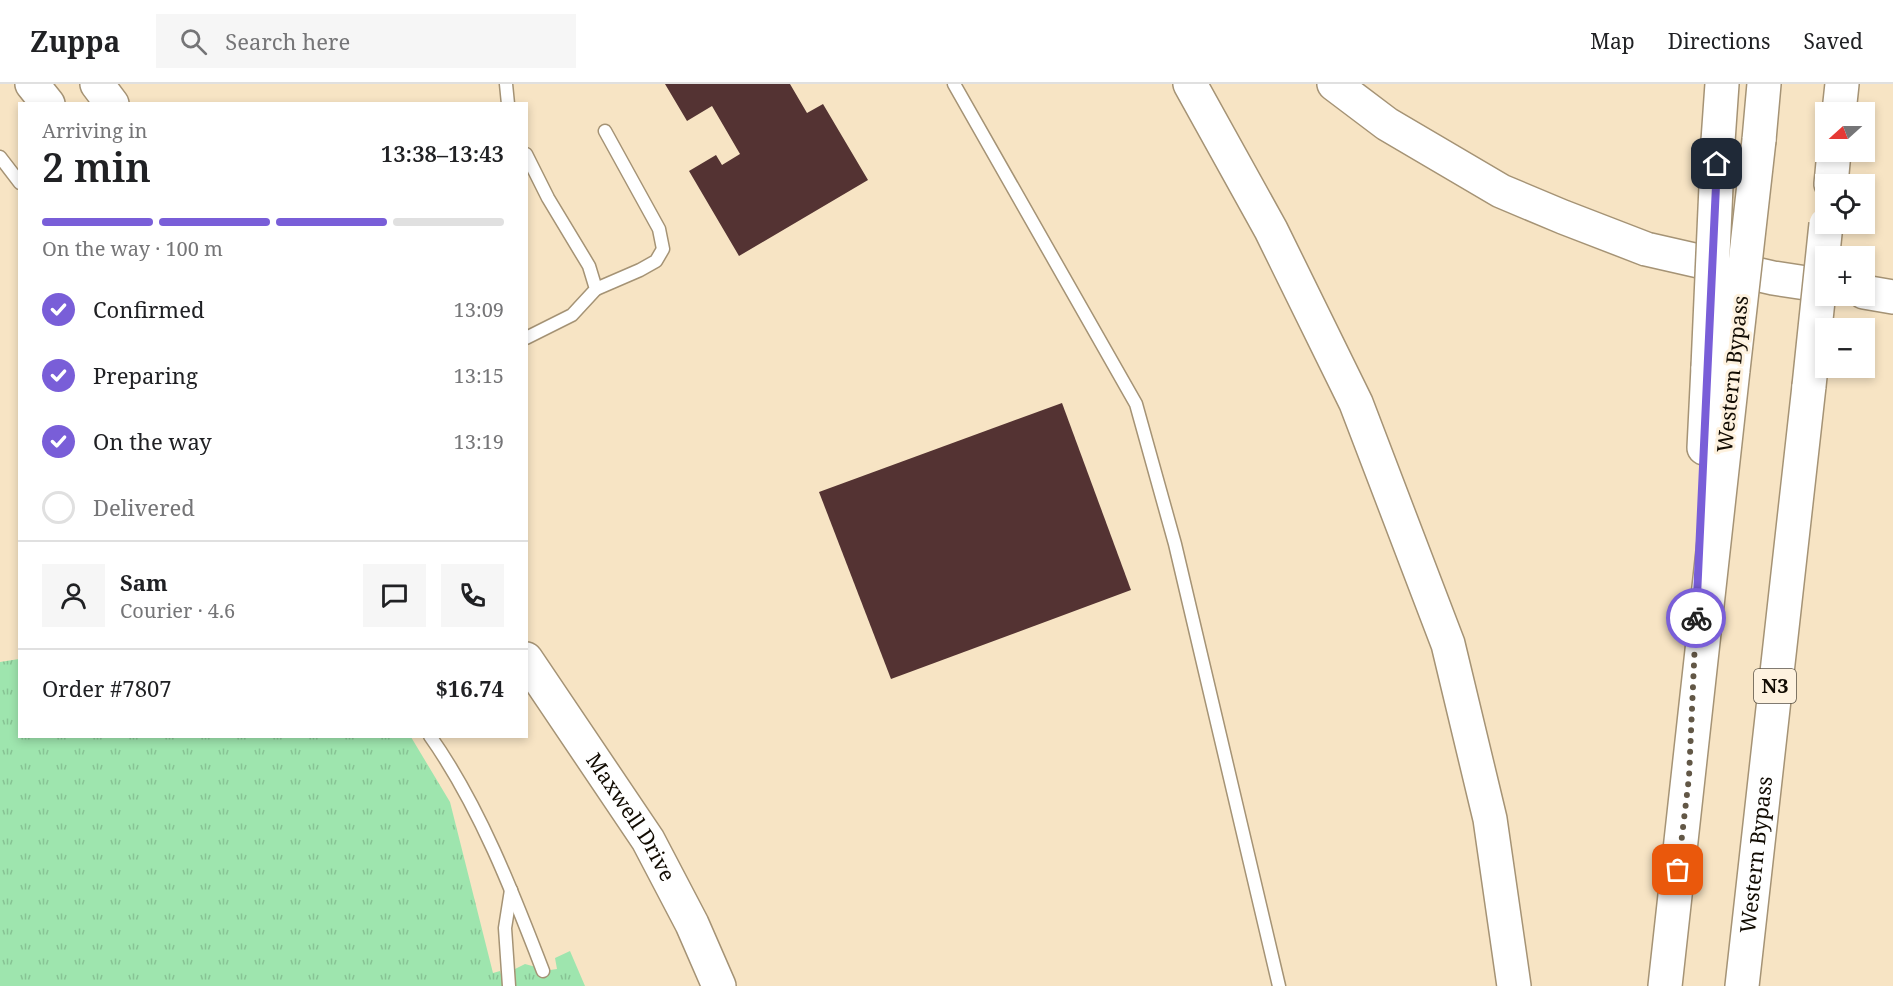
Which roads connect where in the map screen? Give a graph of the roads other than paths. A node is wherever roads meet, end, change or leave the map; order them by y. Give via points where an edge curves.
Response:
1 (32, 84) edge
2 (97, 84) edge
3 (506, 84) edge
4 (954, 84) edge
5 (1190, 84) edge
6 (1334, 84) edge
7 (1722, 84) edge
8 (1764, 84) edge
9 (1842, 84) edge
10 (46, 102) edge
11 (110, 102) edge
12 (508, 102) edge
13 (1840, 102) edge
14 (605, 131) dead end
15 (0, 157) edge
16 (528, 158) edge
17 (18, 180) edge
18 (1825, 234) edge
19 (1815, 284) edge
20 (596, 290) junction
21 (1875, 294) edge
22 (1893, 297) edge
23 (528, 337) edge
24 (1721, 368) junction
25 (528, 662) edge
26 (431, 738) edge
27 (511, 888) junction
28 (543, 971) dead end
29 (509, 986) edge
30 (719, 986) edge
31 (1279, 986) edge
32 (1514, 986) edge
33 (1665, 986) edge
34 (1742, 986) edge

1 - 10 main road
2 - 11 main road
3 - 12 lane
4 - 31 lane via 1136,404 1175,544
5 - 32 main road via 1271,230 1356,403 1448,644 1490,819
6 - 19 main road via 1387,124 1501,190 1563,217 1646,249
7 - 24 main road, bridge via 1718,141
8 - 24 main road, Western Bypass, bridge via 1759,140
9 - 13 main road
14 - 20 lane via 659,229 663,249 656,261
15 - 17 lane
16 - 20 lane via 589,266
18 - 34 main road, Western Bypass / N3, bridge
20 - 23 lane via 572,315
21 - 22 main road
24 - 33 main road, Western Bypass via 1689,777
25 - 30 main road, Maxwell Drive via 648,840
26 - 27 lane via 452,767
27 - 28 lane
27 - 29 lane via 505,928

